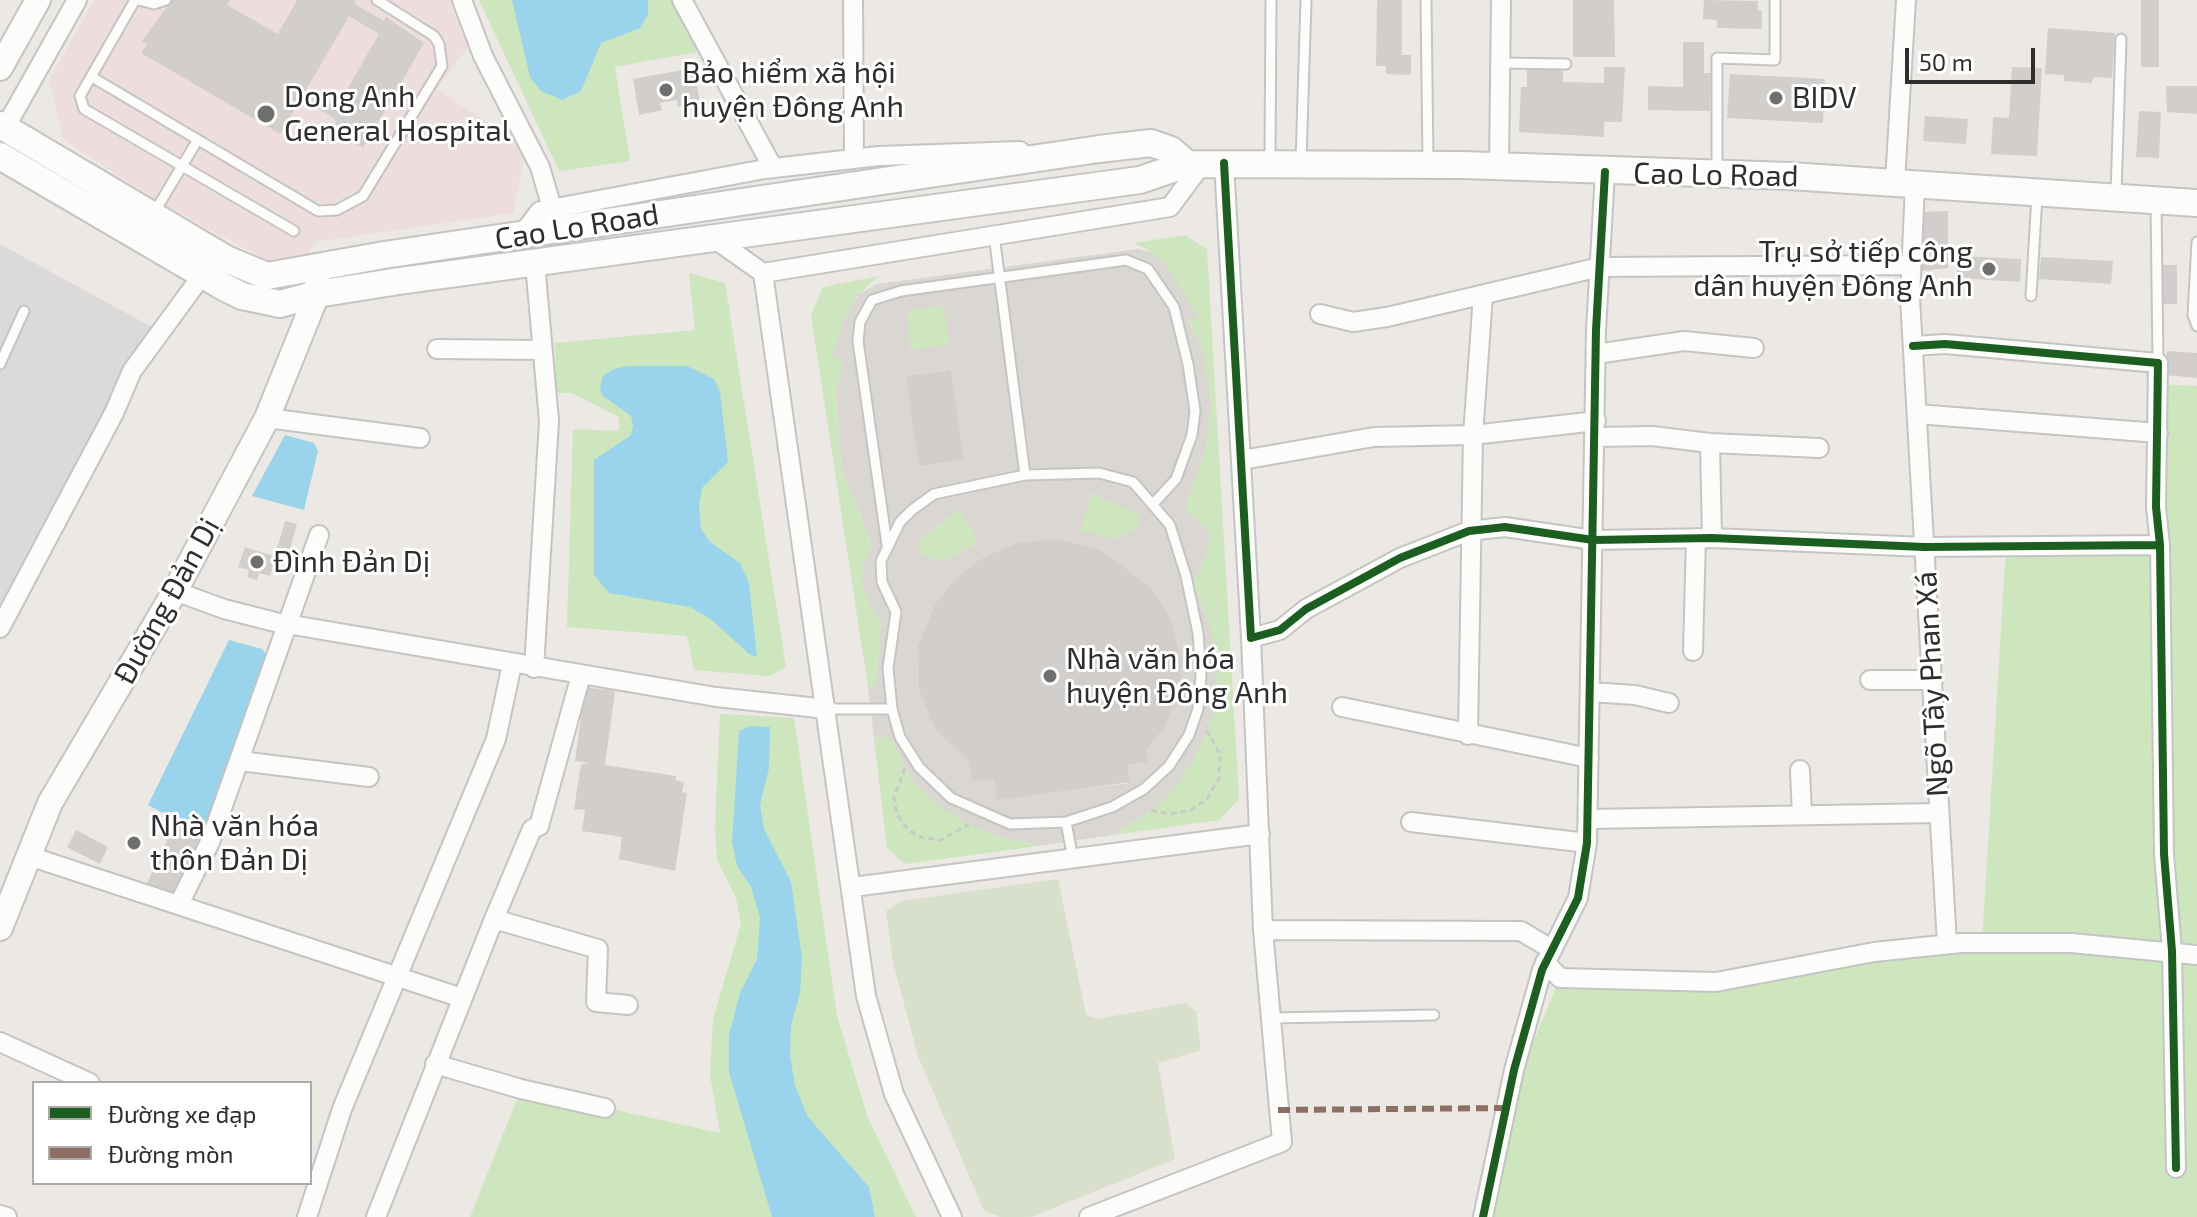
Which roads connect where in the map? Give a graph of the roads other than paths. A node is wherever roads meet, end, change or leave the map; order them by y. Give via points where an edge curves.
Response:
1 (38, 0) edge
2 (77, 0) edge
3 (137, 0) edge
4 (166, 0) edge
5 (377, 0) edge
6 (462, 0) edge
7 (682, 0) edge
8 (853, 0) edge
9 (1271, 0) edge
10 (1306, 0) edge
11 (1501, 0) edge
12 (1906, 0) edge
13 (1426, 1) edge
14 (1775, 1) edge
15 (2121, 39) dead end
16 (1500, 63) junction
17 (1566, 65) dead end
18 (0, 68) edge
19 (92, 77) junction
20 (2, 127) edge
21 (197, 141) junction
22 (1099, 149) junction
23 (0, 156) edge
24 (854, 158) junction
25 (1204, 163) junction
26 (1270, 163) junction
27 (1301, 164) junction
28 (1428, 165) junction
29 (182, 166) junction
30 (1499, 166) junction
31 (773, 168) junction
32 (1605, 172) junction
33 (1717, 174) junction
34 (682, 183) junction
35 (1905, 183) junction
36 (2037, 193) junction
37 (2116, 198) junction
38 (2156, 201) junction
39 (2197, 203) edge
40 (552, 208) junction
41 (686, 210) junction
42 (153, 214) junction
43 (294, 231) dead end
44 (994, 235) junction
45 (521, 236) junction
46 (716, 240) junction
47 (2197, 242) edge
48 (535, 263) junction
49 (1911, 265) junction
50 (1600, 267) junction
51 (763, 273) junction
52 (203, 274) junction
53 (998, 277) junction
54 (317, 281) junction
55 (1483, 296) junction
56 (2031, 296) dead end
57 (24, 311) dead end
58 (1320, 314) dead end
59 (2197, 326) edge
60 (1913, 346) junction
61 (1754, 348) dead end
62 (437, 349) dead end
63 (541, 350) junction
64 (1596, 354) junction
65 (2158, 363) junction
66 (0, 364) edge
67 (1917, 414) junction
68 (267, 418) junction
69 (1596, 429) junction
70 (2158, 433) junction
71 (1473, 435) junction
72 (420, 438) dead end
73 (1710, 443) junction
74 (1819, 448) dead end
75 (1242, 460) junction
76 (1025, 475) junction
77 (1153, 504) junction
78 (1469, 531) junction
79 (319, 535) dead end
80 (1704, 538) junction
81 (1593, 540) junction
82 (887, 545) junction
83 (2160, 545) junction
84 (1924, 547) junction
85 (175, 591) junction
86 (282, 623) junction
87 (0, 628) edge
88 (1251, 638) junction
89 (1693, 651) dead end
90 (512, 664) junction
91 (534, 668) junction
92 (581, 675) junction
93 (1870, 680) dead end
94 (1933, 680) junction
95 (1590, 692) junction
96 (1669, 703) dead end
97 (1342, 707) dead end
98 (827, 709) junction
99 (892, 709) junction
100 (1468, 735) junction
101 (1589, 758) junction
102 (240, 761) junction
103 (1800, 770) dead end
104 (369, 777) dead end
105 (1939, 813) junction
106 (1802, 815) junction
107 (1588, 819) junction
108 (1066, 822) junction
109 (1411, 822) dead end
110 (1260, 834) junction
111 (1587, 843) junction
112 (29, 856) junction
113 (1073, 859) junction
114 (853, 887) junction
115 (179, 904) junction
116 (494, 919) junction
117 (0, 928) edge
118 (1263, 930) junction
119 (1947, 944) junction
120 (2172, 951) junction
121 (2197, 955) edge
122 (1548, 956) junction
123 (398, 977) junction
124 (462, 998) junction
125 (628, 1005) dead end
126 (1434, 1015) dead end
127 (1270, 1018) junction
128 (0, 1042) edge
129 (435, 1064) junction
130 (86, 1081) edge
131 (605, 1108) dead end
132 (2176, 1168) dead end
133 (0, 1215) edge
134 (7, 1217) edge
135 (307, 1217) edge
136 (376, 1217) edge
137 (952, 1217) edge
138 (1089, 1217) edge
139 (1483, 1217) edge

1 - 18 street
2 - 20 street
3 - 4 lane
3 - 19 lane
5 - 21 lane via 434,36 442,66 363,196 337,210 318,211
6 - 40 street via 483,56 540,167
7 - 31 street
8 - 24 street
9 - 26 lane
10 - 27 lane
11 - 16 street
12 - 35 street, Ngõ Tây Phan Xá
13 - 28 lane
14 - 33 lane via 1775,60 1717,58
15 - 37 lane
16 - 17 lane
16 - 30 street
19 - 21 lane
19 - 29 lane via 80,96 84,109
20 - 42 main road, Cao Lo Road
21 - 29 lane
22 - 24 street
22 - 25 main road, Cao Lo Road via 1151,143
22 - 41 main road, Cao Lo Road
23 - 52 main road, Cao Lo Road
24 - 31 street
25 - 26 main road, Cao Lo Road
25 - 44 street via 1170,207
25 - 46 main road, Cao Lo Road via 1140,180
25 - 75 street
26 - 27 main road, Cao Lo Road
27 - 28 main road, Cao Lo Road
28 - 30 main road, Cao Lo Road
29 - 42 lane
29 - 43 lane
30 - 32 main road, Cao Lo Road
31 - 34 street
32 - 33 main road, Cao Lo Road
32 - 50 street
33 - 35 main road, Cao Lo Road
34 - 40 street
34 - 41 street
35 - 36 main road, Cao Lo Road
35 - 49 street, Ngõ Tây Phan Xá
36 - 37 main road, Cao Lo Road
36 - 56 lane
37 - 38 main road, Cao Lo Road
38 - 39 main road, Cao Lo Road
38 - 65 lane
40 - 45 street via 540,211
41 - 45 main road, Cao Lo Road
42 - 54 main road, Cao Lo Road via 247,271
44 - 51 street
44 - 53 lane
45 - 54 main road, Cao Lo Road via 384,255
46 - 48 main road, Cao Lo Road
46 - 51 street
47 - 59 lane
48 - 54 main road, Cao Lo Road
48 - 63 street
49 - 50 street
49 - 60 street, Ngõ Tây Phan Xá
50 - 55 street
50 - 64 street
51 - 98 street
52 - 54 main road, Cao Lo Road via 261,302 280,304
52 - 87 street via 132,371
53 - 76 lane
53 - 77 lane via 1126,260 1148,269 1164,289 1182,335 1195,411 1180,469
53 - 82 lane via 884,294 872,300 860,322 858,341
54 - 68 street, Đường Đản Dị
55 - 58 street via 1353,322
55 - 71 street
57 - 66 lane
60 - 65 street via 1945,344
60 - 67 street, Ngõ Tây Phan Xá
61 - 64 street via 1684,341
62 - 63 street
63 - 91 street via 549,421
64 - 69 street
65 - 70 street
67 - 70 street
67 - 84 street, Ngõ Tây Phan Xá
68 - 72 street
68 - 85 street, Đường Đản Dị
69 - 71 street
69 - 73 street
69 - 81 street
70 - 83 street
71 - 75 street via 1374,437
71 - 78 street
73 - 74 street
73 - 80 street
75 - 88 street
76 - 77 lane via 1099,473 1133,482
76 - 82 lane via 934,494 900,522
77 - 108 lane via 1170,525 1186,576 1198,633 1198,709 1169,766 1144,789 1112,807
78 - 81 street via 1505,527
78 - 88 street via 1400,558 1306,609 1280,630
78 - 100 street
79 - 86 street
80 - 81 street
80 - 84 street
80 - 89 street
81 - 95 street
82 - 99 lane via 882,582 896,612 888,668
83 - 84 street
83 - 120 street via 2164,854
84 - 94 street, Ngõ Tây Phan Xá
85 - 86 street
85 - 112 street, Đường Đản Dị via 50,803
86 - 90 street
86 - 102 street
88 - 110 street
90 - 91 street
90 - 123 street via 496,739
91 - 92 street
92 - 98 street
92 - 116 street via 539,826 532,829
93 - 94 street
94 - 105 street, Ngõ Tây Phan Xá
95 - 96 street
95 - 101 street
97 - 100 street
98 - 99 lane
98 - 114 street
99 - 108 lane via 900,737 919,767 951,798 1010,824
100 - 101 street
101 - 107 street
102 - 104 street
102 - 115 street via 210,842
103 - 106 street
105 - 106 street
105 - 119 street, Ngõ Tây Phan Xá
106 - 107 street
107 - 111 street
108 - 113 lane
109 - 111 street
110 - 113 street
110 - 118 street
111 - 122 street via 1578,898
112 - 115 street
112 - 117 street, Đường Đản Dị
113 - 114 street
114 - 137 street via 866,996 894,1094
115 - 123 street
116 - 124 street
116 - 125 street via 598,949 596,1002
118 - 122 street via 1521,931
118 - 127 street
119 - 120 street via 2071,943
119 - 122 street via 1716,982 1560,978
120 - 121 street
120 - 132 street
122 - 139 street via 1514,1070
123 - 124 street
123 - 135 street via 342,1109
124 - 129 street
126 - 127 lane
127 - 138 street via 1282,1142
128 - 130 street
129 - 131 street
129 - 136 street
133 - 134 street

